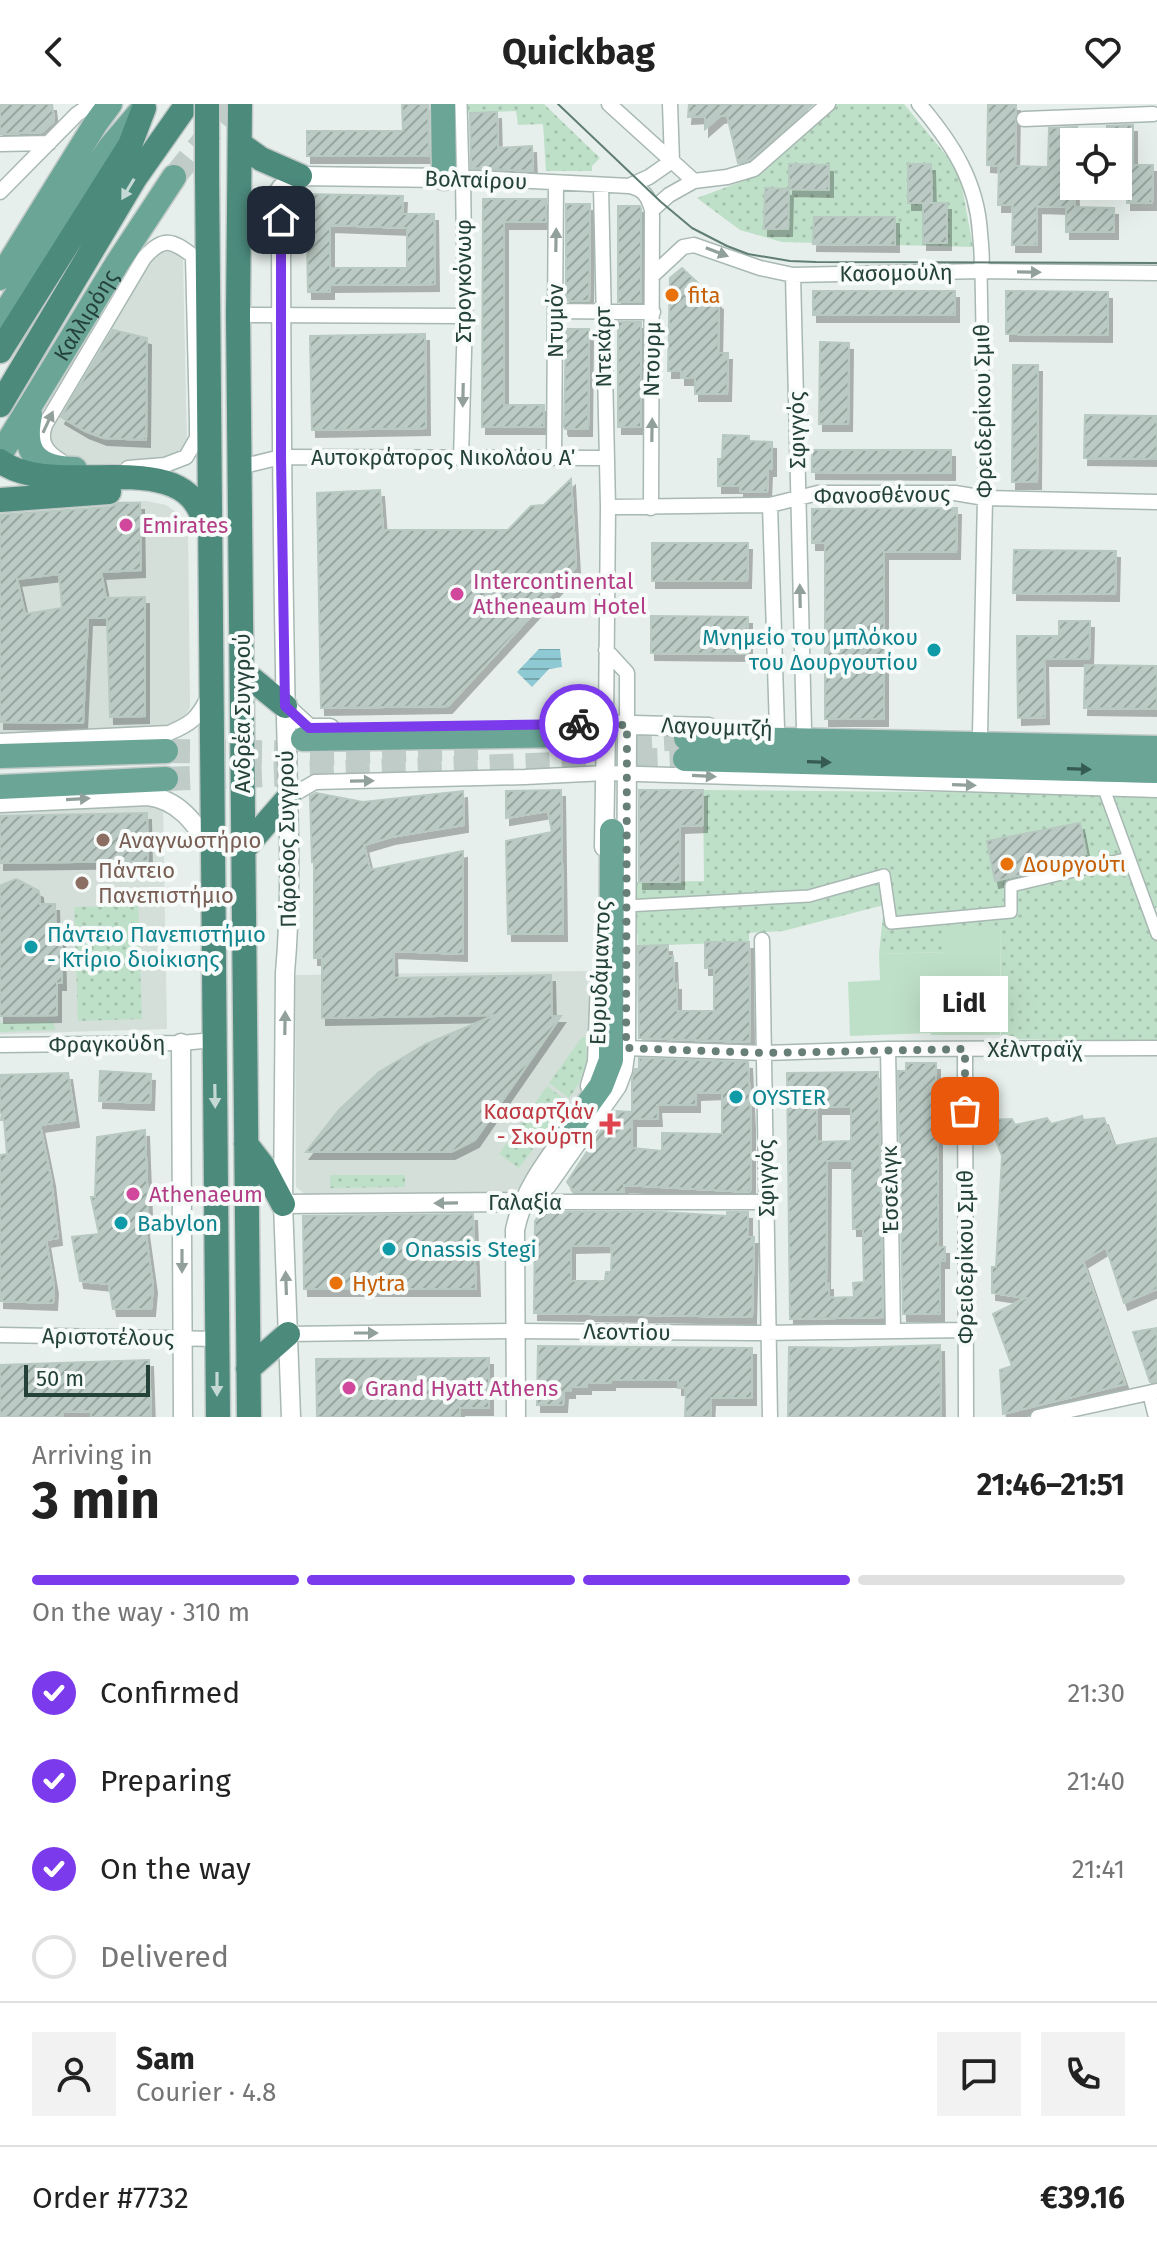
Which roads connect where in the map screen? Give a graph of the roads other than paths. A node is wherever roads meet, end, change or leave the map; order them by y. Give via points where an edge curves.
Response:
1 (92, 104) edge
2 (110, 104) edge
3 (187, 104) edge
4 (207, 104) edge
5 (240, 104) edge
6 (443, 104) edge
7 (461, 104) edge
8 (609, 104) edge
9 (670, 104) edge
10 (828, 104) edge
11 (919, 104) edge
12 (144, 108) joint
13 (75, 109) edge
14 (1153, 114) edge
15 (1024, 119) dead end
16 (240, 142) junction
17 (49, 143) junction
18 (0, 144) edge
19 (672, 161) junction
20 (174, 177) tunnel mouth
21 (453, 177) junction
22 (207, 178) junction
23 (694, 181) junction
24 (290, 182) junction
25 (556, 183) junction
26 (601, 186) junction
27 (629, 186) junction
28 (0, 192) edge
29 (652, 210) junction
30 (240, 215) junction
31 (193, 256) junction
32 (981, 271) junction
33 (1157, 273) edge
34 (793, 275) junction
35 (652, 276) junction
36 (0, 278) edge
37 (555, 311) junction
38 (602, 311) junction
39 (653, 312) junction
40 (281, 314) junction
41 (238, 315) junction
42 (465, 316) junction
43 (0, 321) edge
44 (0, 351) edge
45 (32, 404) junction
46 (0, 405) edge
47 (197, 421) junction
48 (281, 457) junction
49 (0, 458) edge
50 (554, 458) junction
51 (606, 458) junction
52 (461, 459) junction
53 (210, 467) junction
54 (240, 467) junction
55 (89, 469) junction
56 (798, 497) junction
57 (985, 498) junction
58 (0, 500) edge
59 (1157, 502) edge
60 (770, 505) junction
61 (608, 507) junction
62 (651, 508) junction
63 (204, 523) junction
64 (211, 552) junction
65 (606, 650) junction
66 (242, 671) junction
67 (212, 689) junction
68 (285, 706) junction
69 (616, 724) junction
70 (777, 729) junction
71 (804, 730) junction
72 (980, 735) junction
73 (303, 739) dead end
74 (1157, 740) edge
75 (0, 741) edge
76 (168, 742) junction
77 (1157, 748) edge
78 (0, 756) edge
79 (1157, 771) edge
80 (606, 773) junction
81 (627, 774) junction
82 (166, 779) tunnel mouth
83 (0, 787) edge
84 (1104, 789) junction
85 (1157, 790) edge
86 (289, 797) junction
87 (0, 803) edge
88 (612, 831) dead end
89 (213, 850) junction
90 (243, 850) junction
91 (1129, 858) junction
92 (626, 906) junction
93 (1157, 934) edge
94 (762, 940) dead end
95 (214, 1040) junction
96 (181, 1043) junction
97 (0, 1045) edge
98 (626, 1048) junction
99 (1157, 1048) edge
100 (888, 1049) junction
101 (965, 1049) junction
102 (764, 1053) junction
103 (575, 1122) junction
104 (246, 1144) junction
105 (524, 1202) junction
106 (766, 1202) junction
107 (283, 1204) junction
108 (965, 1330) junction
109 (515, 1331) junction
110 (893, 1331) junction
111 (768, 1333) junction
112 (288, 1334) junction
113 (0, 1335) edge
114 (182, 1339) junction
115 (217, 1339) junction
116 (248, 1369) junction
117 (1153, 1392) edge
118 (183, 1417) edge
119 (218, 1417) edge
120 (249, 1417) edge
121 (291, 1417) edge
122 (516, 1417) edge
123 (770, 1417) edge
124 (966, 1417) edge
125 (1038, 1417) edge
126 (1156, 1417) edge

1 - 13 street
2 - 36 main road
3 -> 46 highway via 135,178
4 - 22 highway, Ανδρέα Συγγρού, bridge
5 - 16 highway, Ανδρέα Συγγρού
6 - 21 main road
7 - 21 street, Στρογκόνωφ
8 - 19 street
9 - 19 street
10 - 23 street via 754,169
11 - 32 street, Φρειδερίκου Σμιθ via 965,167 979,216
12 - 43 main road via 97,166
12 - 44 highway via 130,145
13 - 17 street
14 - 15 street
16 - 24 highway
16 - 30 highway, Ανδρέα Συγγρού
17 - 18 street
17 - 28 street
19 - 23 street
19 - 27 street, Βολταίρου
20 - 45 main road, Καλλιρόης
21 - 24 street, Βολταίρου
21 - 25 street, Βολταίρου
21 - 42 street, Στρογκόνωφ
22 - 31 highway
22 - 53 highway, Ανδρέα Συγγρού
23 - 29 street
24 - 30 street
24 - 40 street, Πάροδος Συγγρού
25 - 26 street, Βολταίρου
37 -> 25 street, Ντυμόν
26 - 27 street, Βολταίρου
26 - 38 street, Ντεκάρτ
27 - 29 street via 648,197
29 - 35 street, Ντουρμ
30 - 41 highway, Ανδρέα Συγγρού
31 - 47 street
55 -> 31 street via 62,462 46,450 45,425 144,258 167,242
32 -> 33 street, Κασομούλη
32 - 34 street, Κασομούλη
32 - 57 street, Φρειδερίκου Σμιθ
35 -> 34 street, Κασομούλη via 683,247 694,245
34 - 56 street, Σφιγγός
35 - 39 street, Ντουρμ
37 - 38 street
37 - 50 street, Ντυμόν
38 - 39 street
38 - 51 street, Ντεκάρτ
62 -> 39 street, Ντουρμ
40 - 41 street
40 - 42 street
40 - 48 street, Πάροδος Συγγρού
41 - 54 highway, Ανδρέα Συγγρού
42 -> 52 street, Στρογκόνωφ
45 - 49 main road, Καλλιρόης
45 - 55 main road via 26,437 36,457 50,467
47 - 53 street
47 - 55 street via 197,438 176,463
48 - 52 street, Αυτοκράτορος Νικολάου Α΄
48 - 54 street, Αυτοκράτορος Νικολάου Α΄
48 - 68 street, Πάροδος Συγγρού
49 - 63 highway via 8,467 50,477 164,482 196,501
50 - 51 street, Αυτοκράτορος Νικολάου Α΄
50 - 52 street, Αυτοκράτορος Νικολάου Α΄
51 - 61 street, Ντεκάρτ
53 - 64 highway, Ανδρέα Συγγρού
54 - 66 highway, Ανδρέα Συγγρού
56 - 57 street, Φανοσθένους via 955,493
56 - 60 street, Φανοσθένους
71 -> 56 street, Σφιγγός
57 - 59 street, Φανοσθένους
57 - 72 street, Φρειδερίκου Σμιθ
58 - 63 highway via 161,489 183,498
60 - 62 street, Φανοσθένους
60 - 70 street
61 - 62 street, Φανοσθένους
61 - 65 street, Ντεκάρτ
63 - 64 highway
64 - 67 highway, Ανδρέα Συγγρού
65 - 69 street, Ντεκάρτ
65 - 69 street via 627,673
66 - 68 highway
66 - 90 highway, Ανδρέα Συγγρού
67 - 76 street via 200,713
67 - 89 highway, Ανδρέα Συγγρού
68 - 69 street, Λαγουμιτζή via 309,728
68 - 86 street, Πάροδος Συγγρού
69 - 70 street, Λαγουμιτζή
69 - 73 main road via 574,735
69 - 80 street, Ευρυδάμαντος
69 - 81 street, Ευρυδάμαντος
70 - 71 street, Λαγουμιτζή
71 - 72 street, Λαγουμιτζή
72 - 74 street, Λαγουμιτζή
75 - 76 street
76 - 78 main road
77 -> 79 main road, Λαγουμιτζή via 685,749
80 - 81 street
86 -> 80 street via 315,782
80 - 103 street, Ευρυδάμαντος via 597,1062
81 -> 84 street
81 - 92 street, Ευρυδάμαντος
82 - 83 main road
84 - 85 street
84 - 91 street
86 - 90 highway
107 -> 86 street, Πάροδος Συγγρού
87 -> 89 street via 158,797 178,806
88 - 103 main road via 611,1060 601,1086
89 - 95 highway, Ανδρέα Συγγρού
90 - 104 highway, Ανδρέα Συγγρού
91 - 92 street via 1011,886 1011,912 891,923 884,875 809,896
91 - 93 street
92 - 98 street, Ευρυδάμαντος
94 - 102 street, Σφιγγός
95 - 96 street, Φραγκούδη
95 -> 115 highway, Ανδρέα Συγγρού
96 - 97 street, Φραγκούδη
96 -> 114 street
98 - 102 street, Χέλντραϊχ
98 - 105 street, Ευρυδάμαντος via 621,1078 603,1108 547,1185
99 - 101 street, Χέλντραϊχ
100 - 101 street, Χέλντραϊχ
100 - 102 street, Χέλντραϊχ
100 - 110 street, Έσσελιγκ
101 - 108 street, Φρειδερίκου Σμιθ
102 - 106 street, Σφιγγός
103 - 105 street, Ευρυδάμαντος
104 - 107 highway
104 - 116 highway, Ανδρέα Συγγρού
105 - 106 street, Γαλαξία
105 -> 107 street, Γαλαξία
105 - 109 street, Ευρυδάμαντος via 515,1230
106 - 111 street, Σφιγγός
112 -> 107 street, Πάροδος Συγγρού
108 - 110 street, Λεοντίου
108 - 124 street, Φρειδερίκου Σμιθ
109 - 111 street, Λεοντίου
112 -> 109 street, Λεοντίου
109 - 122 street, Ευρυδάμαντος
110 - 111 street, Λεοντίου
111 - 123 street, Σφιγγός
112 - 116 highway
112 - 121 street, Πάροδος Συγγρού
113 - 114 street, Αριστοτέλους
114 - 115 street, Αριστοτέλους
114 - 118 street
115 -> 119 highway, Ανδρέα Συγγρού
116 - 120 highway, Ανδρέα Συγγρού
117 - 125 street
117 - 126 street

